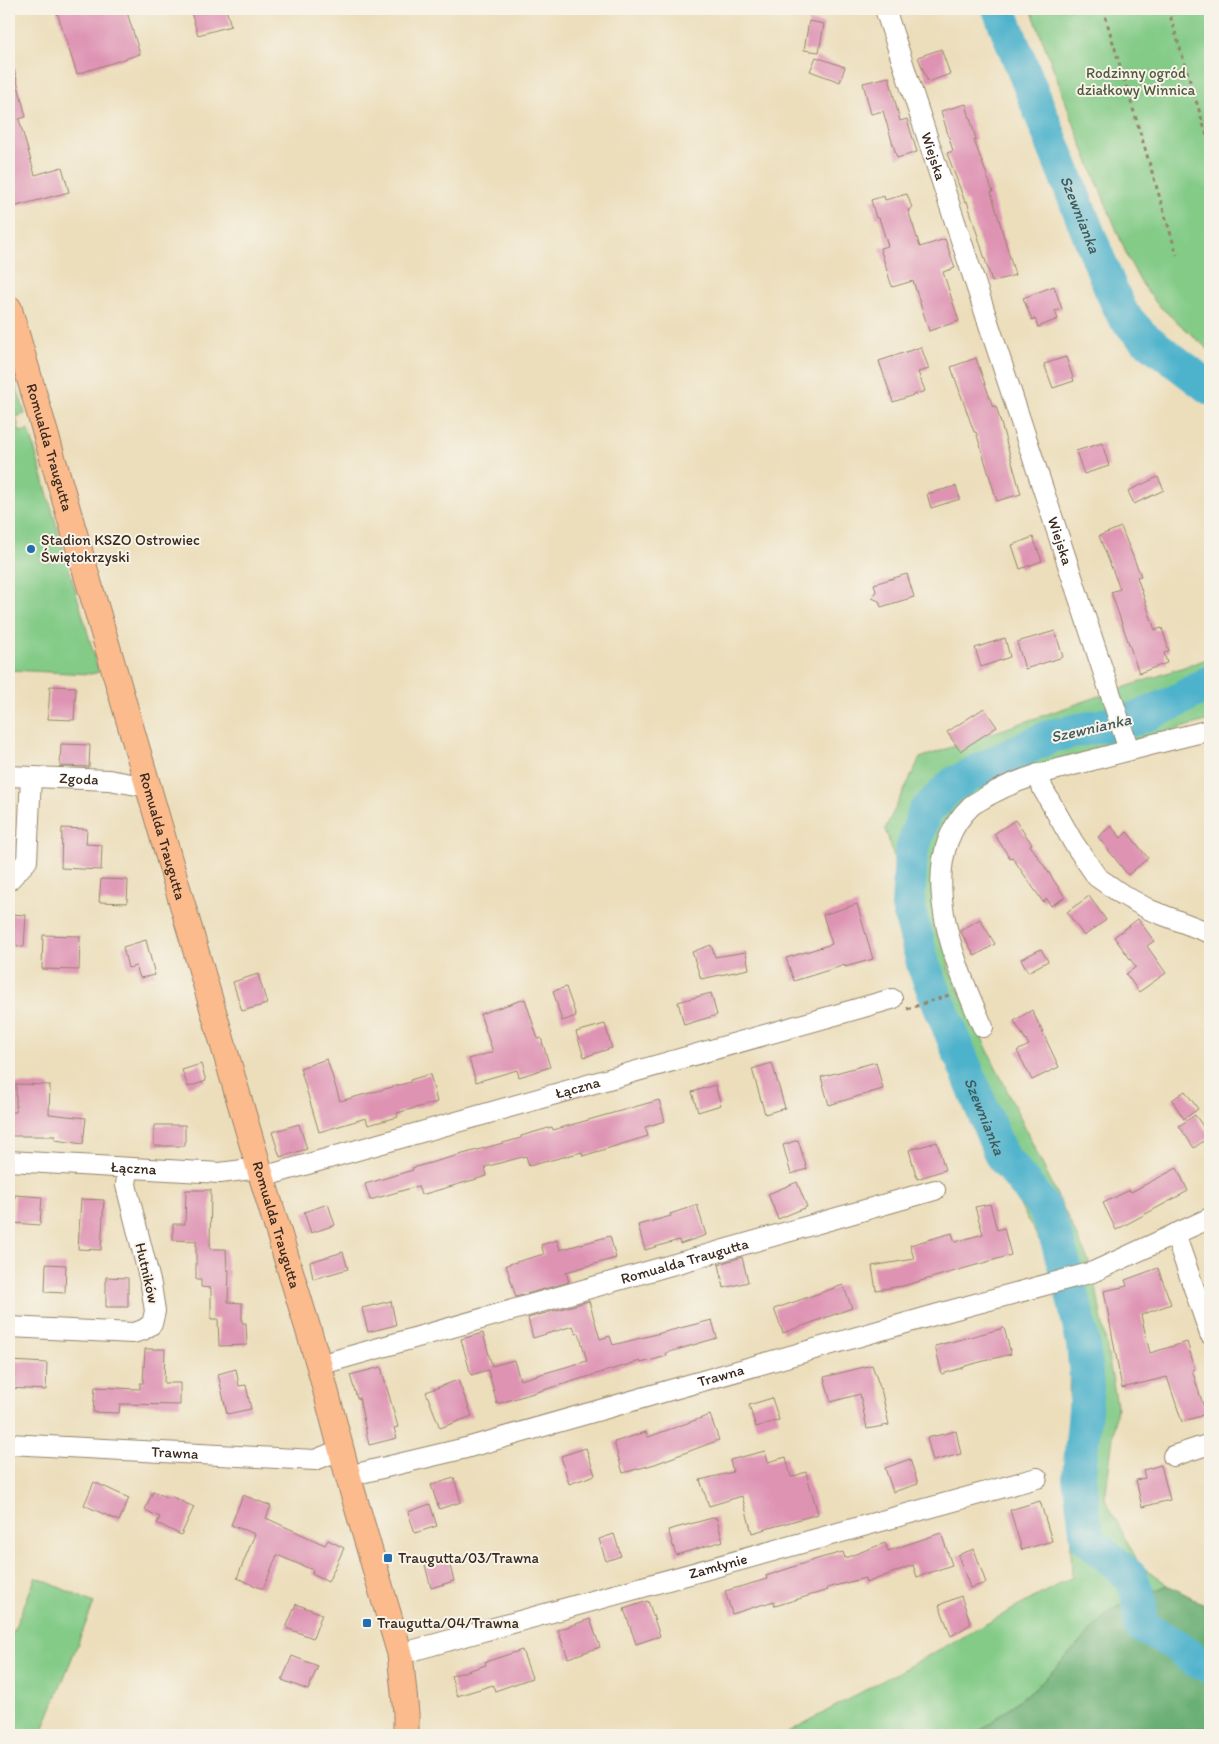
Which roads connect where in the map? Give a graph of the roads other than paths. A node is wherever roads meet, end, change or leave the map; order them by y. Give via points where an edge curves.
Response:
1 (885, 9) edge
2 (9, 308) edge
3 (1210, 730) edge
4 (1129, 750) junction
5 (1038, 774) junction
6 (9, 776) edge
7 (31, 777) junction
8 (148, 787) junction
9 (9, 880) edge
10 (1210, 933) edge
11 (892, 999) dead end
12 (983, 1027) dead end
13 (9, 1161) edge
14 (128, 1168) junction
15 (261, 1173) junction
16 (935, 1190) dead end
17 (1210, 1218) edge
18 (1175, 1234) junction
19 (9, 1327) edge
20 (1210, 1334) edge
21 (319, 1365) junction
22 (9, 1444) edge
23 (1210, 1444) edge
24 (340, 1450) junction
25 (1174, 1456) dead end
26 (348, 1476) junction
27 (1036, 1478) dead end
28 (400, 1654) junction
29 (406, 1735) edge

1 - 4 street, Wiejska
2 - 8 main road, Romualda Traugutta
3 - 4 street
4 - 5 street
5 - 10 street via 1073,842 1097,876 1150,910
5 - 12 street via 1010,783 971,806 954,826 946,846 942,899 956,963
6 - 7 street, Zgoda
7 - 8 street, Zgoda via 109,780
7 - 9 street via 27,861
8 - 15 main road, Romualda Traugutta
11 - 15 street, Łączna
13 - 14 street, Łączna
14 - 15 street, Łączna
14 - 19 street, Hutników via 126,1185 156,1311 152,1324 133,1333
15 - 21 main road, Romualda Traugutta
16 - 21 street, Romualda Traugutta
17 - 18 street, Trawna
18 - 20 street
18 - 26 street, Trawna via 1094,1272 466,1448
21 - 24 main road, Romualda Traugutta
22 - 24 street, Trawna via 315,1460
23 - 25 street
24 - 26 main road, Romualda Traugutta
26 - 28 main road, Romualda Traugutta
27 - 28 street, Zamłynie
28 - 29 main road, Romualda Traugutta

